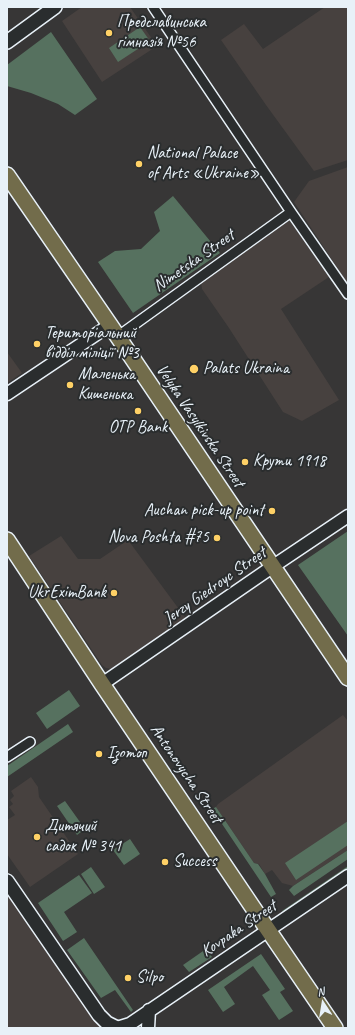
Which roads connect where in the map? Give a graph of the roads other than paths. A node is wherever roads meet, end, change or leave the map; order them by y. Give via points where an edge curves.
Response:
1 (55, 7) edge
2 (153, 7) edge
3 (7, 42) edge
4 (7, 175) edge
5 (292, 212) junction
6 (348, 276) edge
7 (339, 281) junction
8 (348, 294) edge
9 (113, 331) junction
10 (7, 394) edge
11 (348, 516) edge
12 (7, 540) edge
13 (272, 567) junction
14 (348, 678) edge
15 (102, 684) junction
16 (30, 742) dead end
17 (7, 757) edge
18 (348, 876) edge
19 (7, 881) edge
20 (268, 930) junction
21 (149, 1010) junction
22 (117, 1028) edge
23 (148, 1028) edge
24 (335, 1028) edge

1 - 3 main road
2 - 5 street
4 - 9 main road, Velyka Vasylkivska Street
5 - 7 street
5 - 9 street, Nimetska Street
6 - 7 street
7 - 8 street
9 - 10 street, Nimetska Street
9 - 13 main road, Velyka Vasylkivska Street
11 - 13 street, Jerzy Giedroyc Street
12 - 15 main road, Antonovycha Street
13 - 14 main road, Velyka Vasylkivska Street
13 - 15 street, Jerzy Giedroyc Street
15 - 20 main road, Antonovycha Street
16 - 17 street
18 - 20 street, Kovpaka Street
19 - 22 main road via 99,1015
20 - 21 street, Kovpaka Street
20 - 24 main road, Antonovycha Street
21 - 22 street, Kovpaka Street via 130,1024
21 - 23 street

